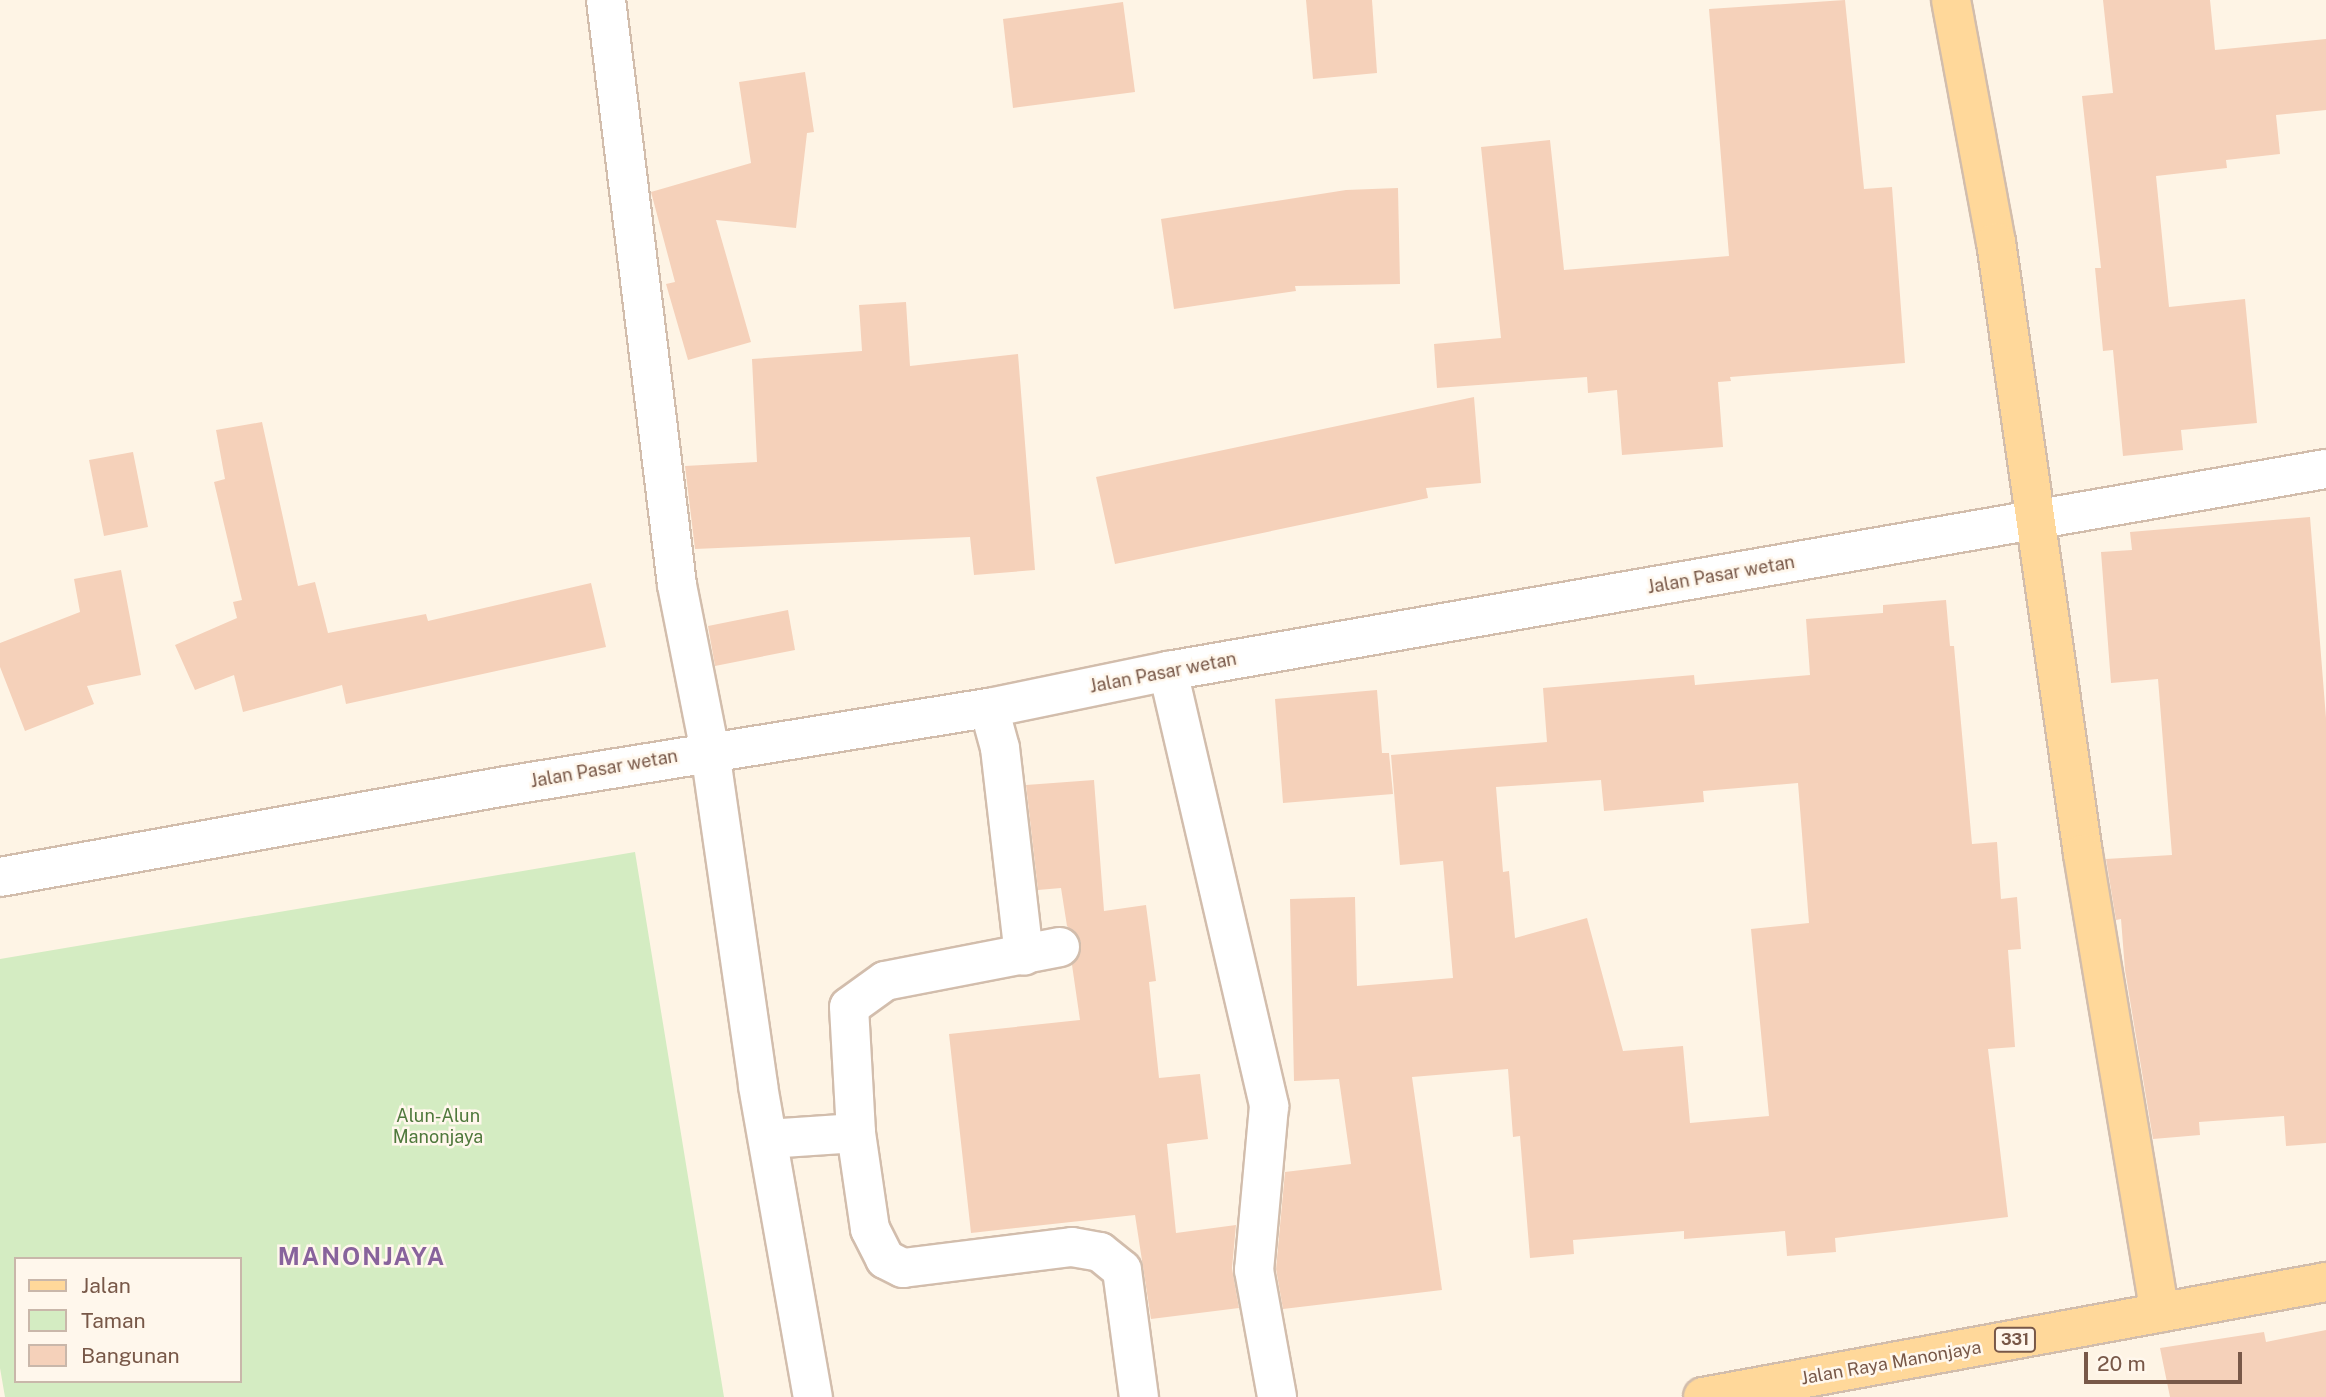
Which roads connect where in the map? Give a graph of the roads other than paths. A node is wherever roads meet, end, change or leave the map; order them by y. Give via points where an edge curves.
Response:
1 (606, 0) edge
2 (1951, 0) edge
3 (2326, 469) edge
4 (2038, 520) junction
5 (1168, 671) junction
6 (989, 709) junction
7 (710, 751) junction
8 (0, 877) edge
9 (856, 1133) junction
10 (768, 1139) junction
11 (2326, 1282) edge
12 (2160, 1313) junction
13 (813, 1397) edge
14 (1139, 1397) edge
15 (1277, 1397) edge
16 (1703, 1397) edge

1 - 7 street via 677,585
2 - 4 main road via 1996,242
3 - 4 street, Jalan Pasar wetan
4 - 5 street, Jalan Pasar wetan
4 - 12 main road via 2083,854
5 - 6 street, Jalan Pasar wetan
5 - 15 street via 1269,1106 1254,1270
6 - 7 street, Jalan Pasar wetan
6 - 9 street via 1042,951 885,981 849,1007
7 - 8 street, Jalan Pasar wetan
7 - 10 street
9 - 10 street
9 - 14 street via 870,1228 885,1259 903,1268 1072,1247 1100,1252 1122,1270
10 - 13 street
11 - 12 main road, Jalan Raya Manonjaya / 331
12 - 16 main road, Jalan Raya Manonjaya / 331

